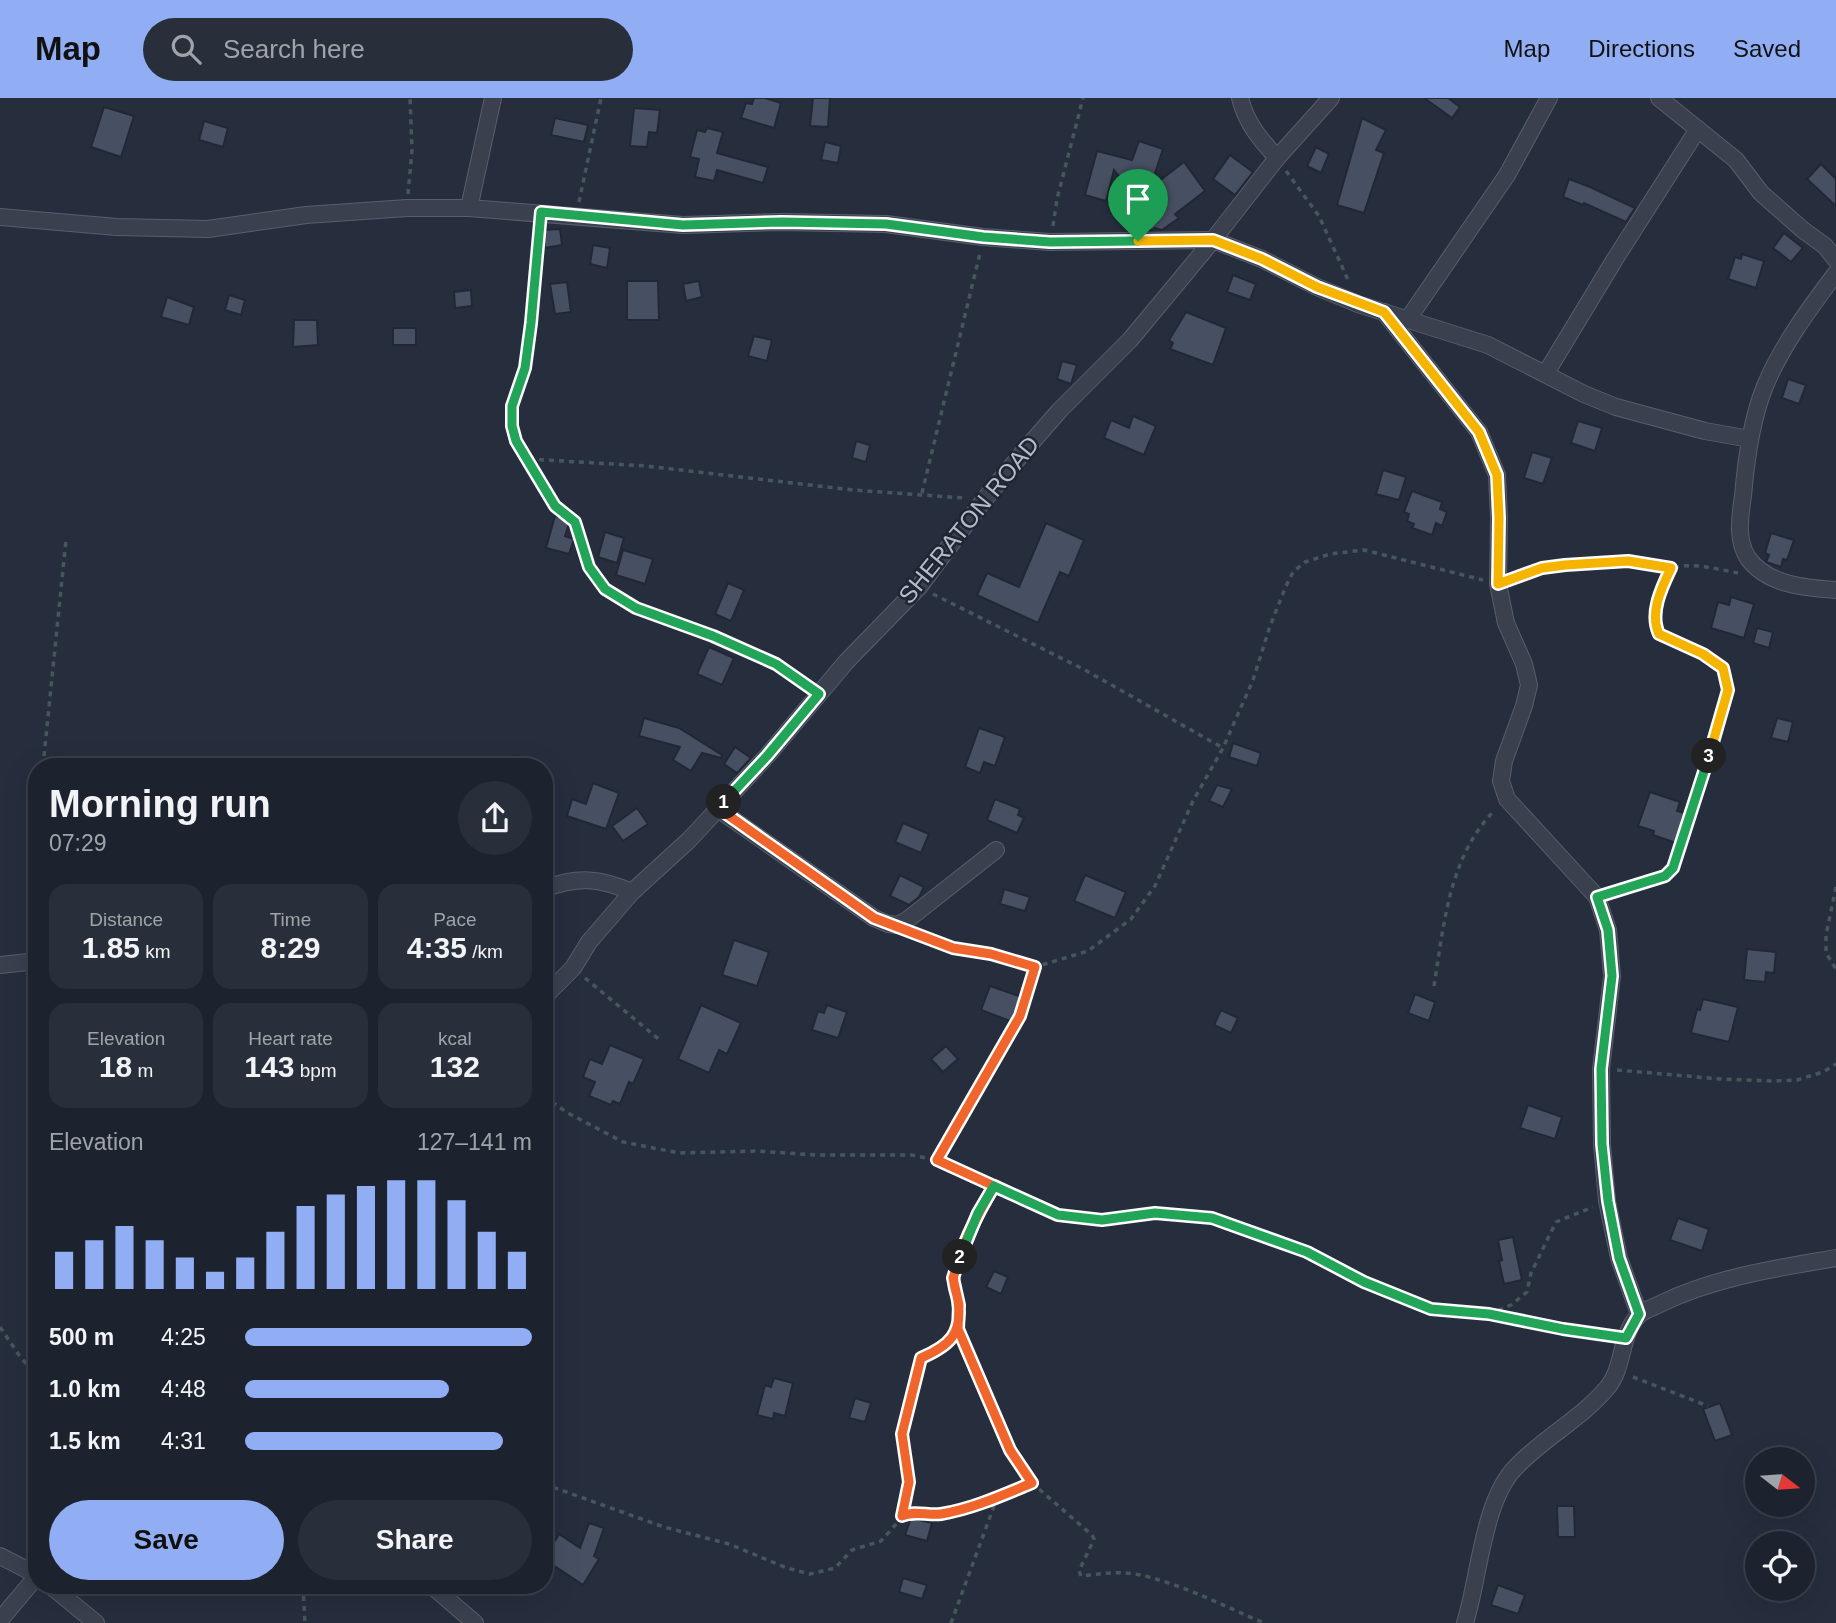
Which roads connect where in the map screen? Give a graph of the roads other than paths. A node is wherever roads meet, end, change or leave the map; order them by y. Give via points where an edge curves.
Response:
1 (494, 98) edge
2 (1240, 98) edge
3 (1331, 98) edge
4 (1549, 98) edge
5 (1659, 98) edge
6 (1698, 129) junction
7 (1276, 158) junction
8 (469, 208) junction
9 (0, 217) edge
10 (1213, 240) junction
11 (1836, 260) edge
12 (1836, 273) edge
13 (1384, 312) junction
14 (1408, 319) junction
15 (1546, 373) junction
16 (1750, 439) junction
17 (1836, 590) edge
18 (718, 808) junction
19 (996, 850) dead end
20 (553, 885) edge
21 (632, 892) junction
22 (28, 962) edge
23 (0, 965) edge
24 (553, 989) edge
25 (1836, 1258) edge
26 (1639, 1314) junction
27 (0, 1556) edge
28 (28, 1571) edge
29 (28, 1587) edge
30 (61, 1594) edge
31 (441, 1594) edge
32 (0, 1620) edge
33 (96, 1623) edge
34 (475, 1623) edge
35 (1465, 1623) edge

1 - 8 street
2 - 7 street via 1256,134
3 - 7 street, SHERATON ROAD
4 - 14 street via 1507,175
5 - 6 street
6 - 11 street via 1736,160 1761,193
6 - 15 street
7 - 10 street, SHERATON ROAD
8 - 9 street via 306,215 208,229
8 - 10 street via 683,225 886,224 1050,242
10 - 13 street
10 - 18 street, SHERATON ROAD via 1130,340 1059,411 919,587 876,629
12 - 16 street via 1783,350 1764,388
13 - 14 street
13 - 26 street via 1479,432 1497,475 1498,584 1506,623 1529,685 1501,780 1507,799 1597,897 1608,930 1612,976 1601,1069 1602,1144 1619,1258
14 - 15 street via 1488,345
15 - 16 street via 1616,407
16 - 17 street via 1739,533 1748,558 1771,578
18 - 19 street via 888,924 907,920
18 - 21 street, SHERATON ROAD
20 - 21 street via 590,878
21 - 24 street, SHERATON ROAD
22 - 23 street
25 - 26 street via 1710,1283
26 - 35 street via 1609,1386 1514,1469 1491,1513
27 - 28 street
29 - 32 street
30 - 33 street
31 - 34 street

